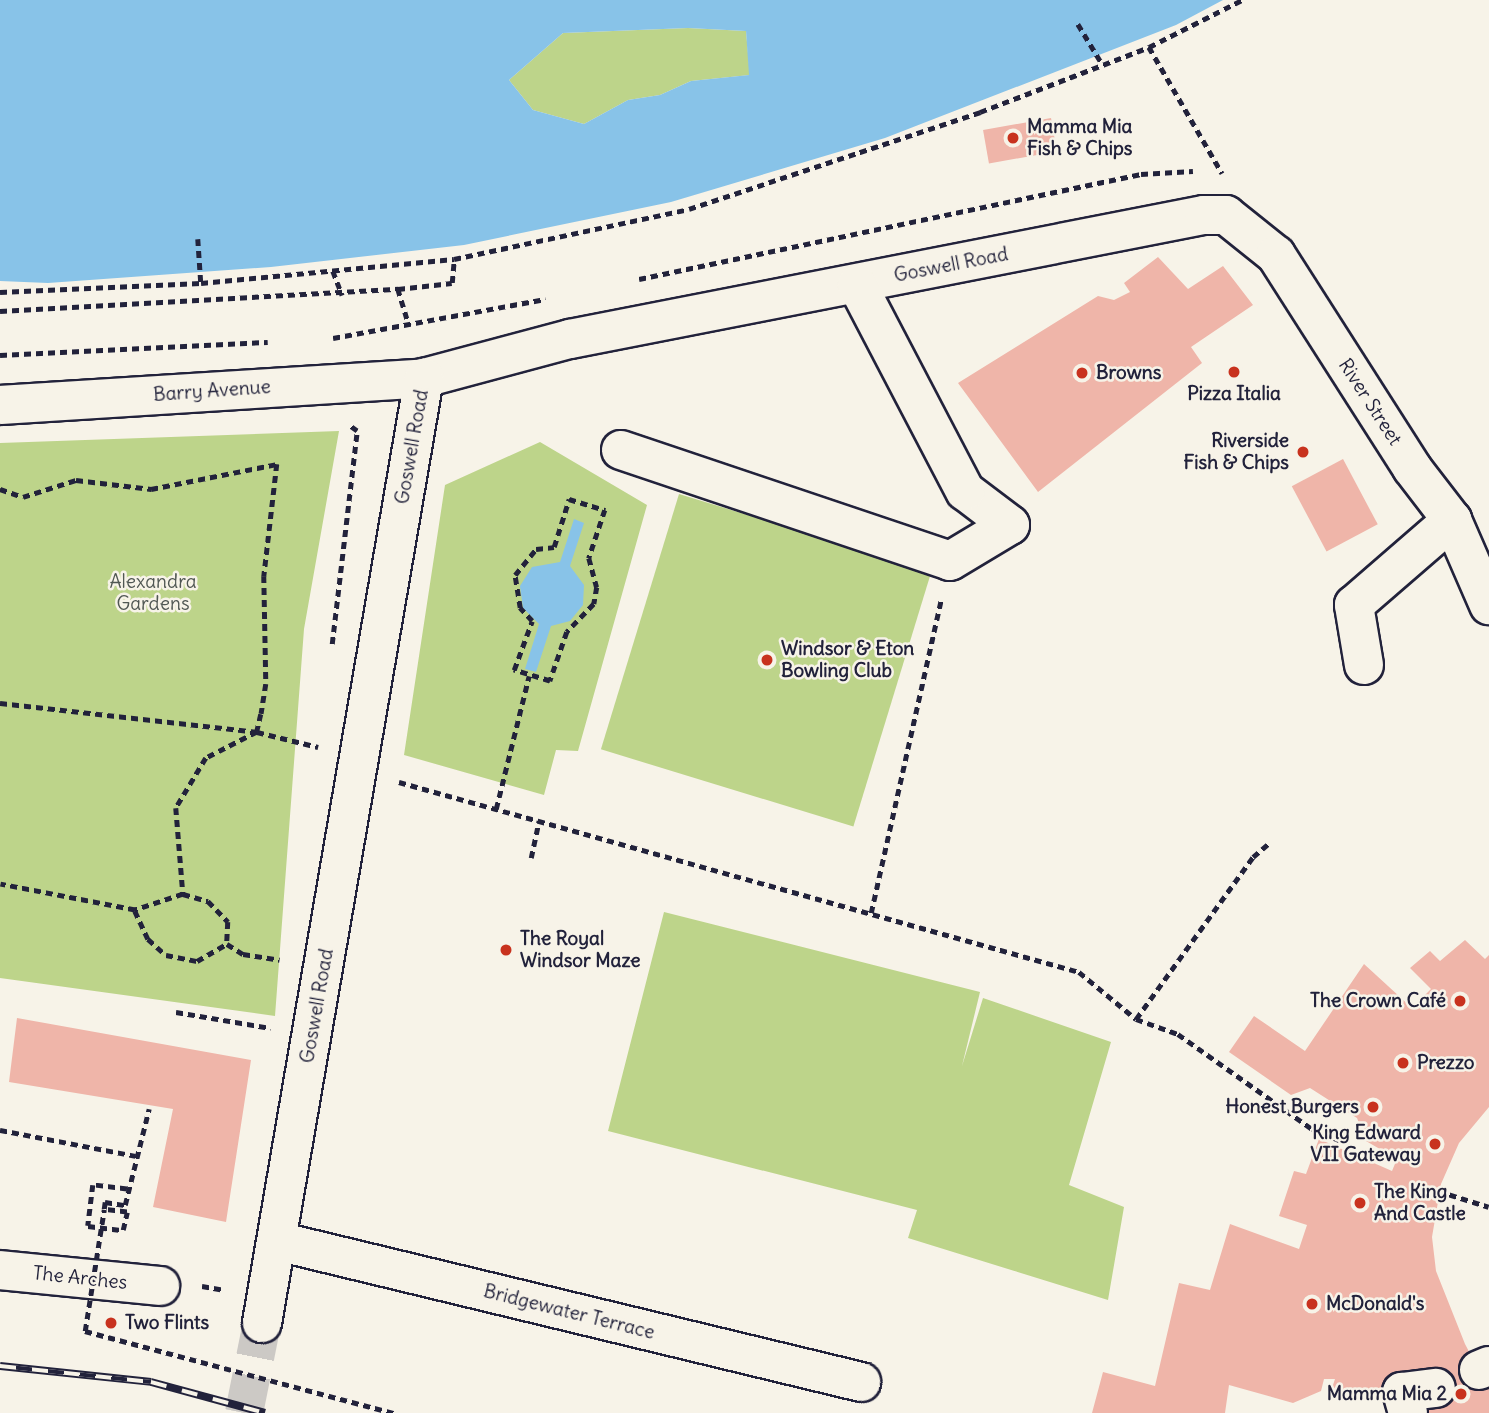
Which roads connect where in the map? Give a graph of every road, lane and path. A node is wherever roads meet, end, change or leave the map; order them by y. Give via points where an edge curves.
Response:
1 (1242, 0) edge
2 (1078, 24) dead end
3 (1149, 47) junction
4 (1101, 62) junction
5 (1209, 170) dead end
6 (1195, 171) dead end
7 (1226, 215) joint
8 (198, 239) dead end
9 (454, 259) junction
10 (333, 271) junction
11 (627, 281) dead end
12 (201, 283) junction
13 (857, 284) junction
14 (398, 289) junction
15 (0, 292) edge
16 (342, 295) junction
17 (549, 298) dead end
18 (0, 311) edge
19 (409, 325) junction
20 (330, 338) dead end
21 (276, 341) dead end
22 (0, 355) edge
23 (424, 378) junction
24 (0, 405) edge
25 (348, 424) dead end
26 (621, 450) dead end
27 (0, 489) edge
28 (1452, 520) junction
29 (1489, 535) edge
30 (950, 561) junction
31 (1489, 605) edge
32 (331, 655) dead end
33 (1364, 665) dead end
34 (529, 676) junction
35 (0, 703) edge
36 (257, 732) junction
37 (321, 735) dead end
38 (393, 781) dead end
39 (496, 809) junction
40 (539, 821) junction
41 (1268, 844) dead end
42 (531, 858) dead end
43 (0, 884) edge
44 (183, 894) junction
45 (135, 910) junction
46 (871, 913) junction
47 (227, 944) junction
48 (282, 960) dead end
49 (176, 1012) dead end
50 (1136, 1019) junction
51 (283, 1030) dead end
52 (149, 1109) dead end
53 (0, 1130) edge
54 (1345, 1142) dead end
55 (136, 1156) junction
56 (127, 1189) junction
57 (1438, 1191) dead end
58 (1489, 1207) edge
59 (104, 1209) junction
60 (276, 1241) junction
61 (0, 1270) edge
62 (160, 1286) dead end
63 (262, 1323) tunnel mouth
64 (861, 1382) dead end
65 (1436, 1388) dead end
66 (394, 1413) edge
67 (1408, 1413) edge

1 - 3 path
2 - 4 path
3 - 4 path
3 - 5 path via 1222,169
4 - 9 path via 980,112 688,209
6 - 11 path via 1141,174
7 - 13 street, Goswell Road via 1204,215
7 - 28 street, River Street via 1276,255 1412,467
8 - 12 path
9 - 10 path
9 - 14 path via 452,283
10 - 12 path
10 - 16 path
12 - 15 path
13 - 23 street, Goswell Road via 570,339
13 - 30 street via 965,491 1010,525
14 - 16 path
14 - 19 path
16 - 18 path
17 - 19 path
19 - 20 path
21 - 22 path
23 - 24 street, Barry Avenue
23 - 60 street, Goswell Road
25 - 32 path via 357,431
26 - 30 street
27 - 36 path via 23,497 76,480 151,489 277,464 264,576 266,684
28 - 29 street
28 - 31 street, River Street
28 - 33 street via 1354,605
30 - 46 path
34 - 34 path via 514,670 532,621 520,608 515,575 536,549 554,547 569,499 605,510 589,558 597,587 594,604 567,632 550,681
34 - 39 path
35 - 36 path
36 - 37 path via 320,748
36 - 44 path via 206,758 176,807
38 - 39 path
39 - 40 path
40 - 42 path
40 - 46 path
41 - 50 path via 1253,857
43 - 45 path
44 - 45 path
44 - 47 path via 208,901 228,922
45 - 47 path via 148,939 166,955 197,961
46 - 50 path via 1079,972
47 - 48 path via 243,954
49 - 51 path
50 - 54 path via 1178,1034 1312,1129
52 - 55 path
53 - 55 path
55 - 56 path
56 - 59 path via 125,1205 105,1202
56 - 59 path via 93,1185 88,1226 123,1230 127,1212
57 - 58 path
59 - 66 path, bridge via 85,1331
60 - 63 street, Goswell Road
60 - 64 street, Bridgewater Terrace
61 - 62 street, The Arches
65 - 67 street via 1402,1392

